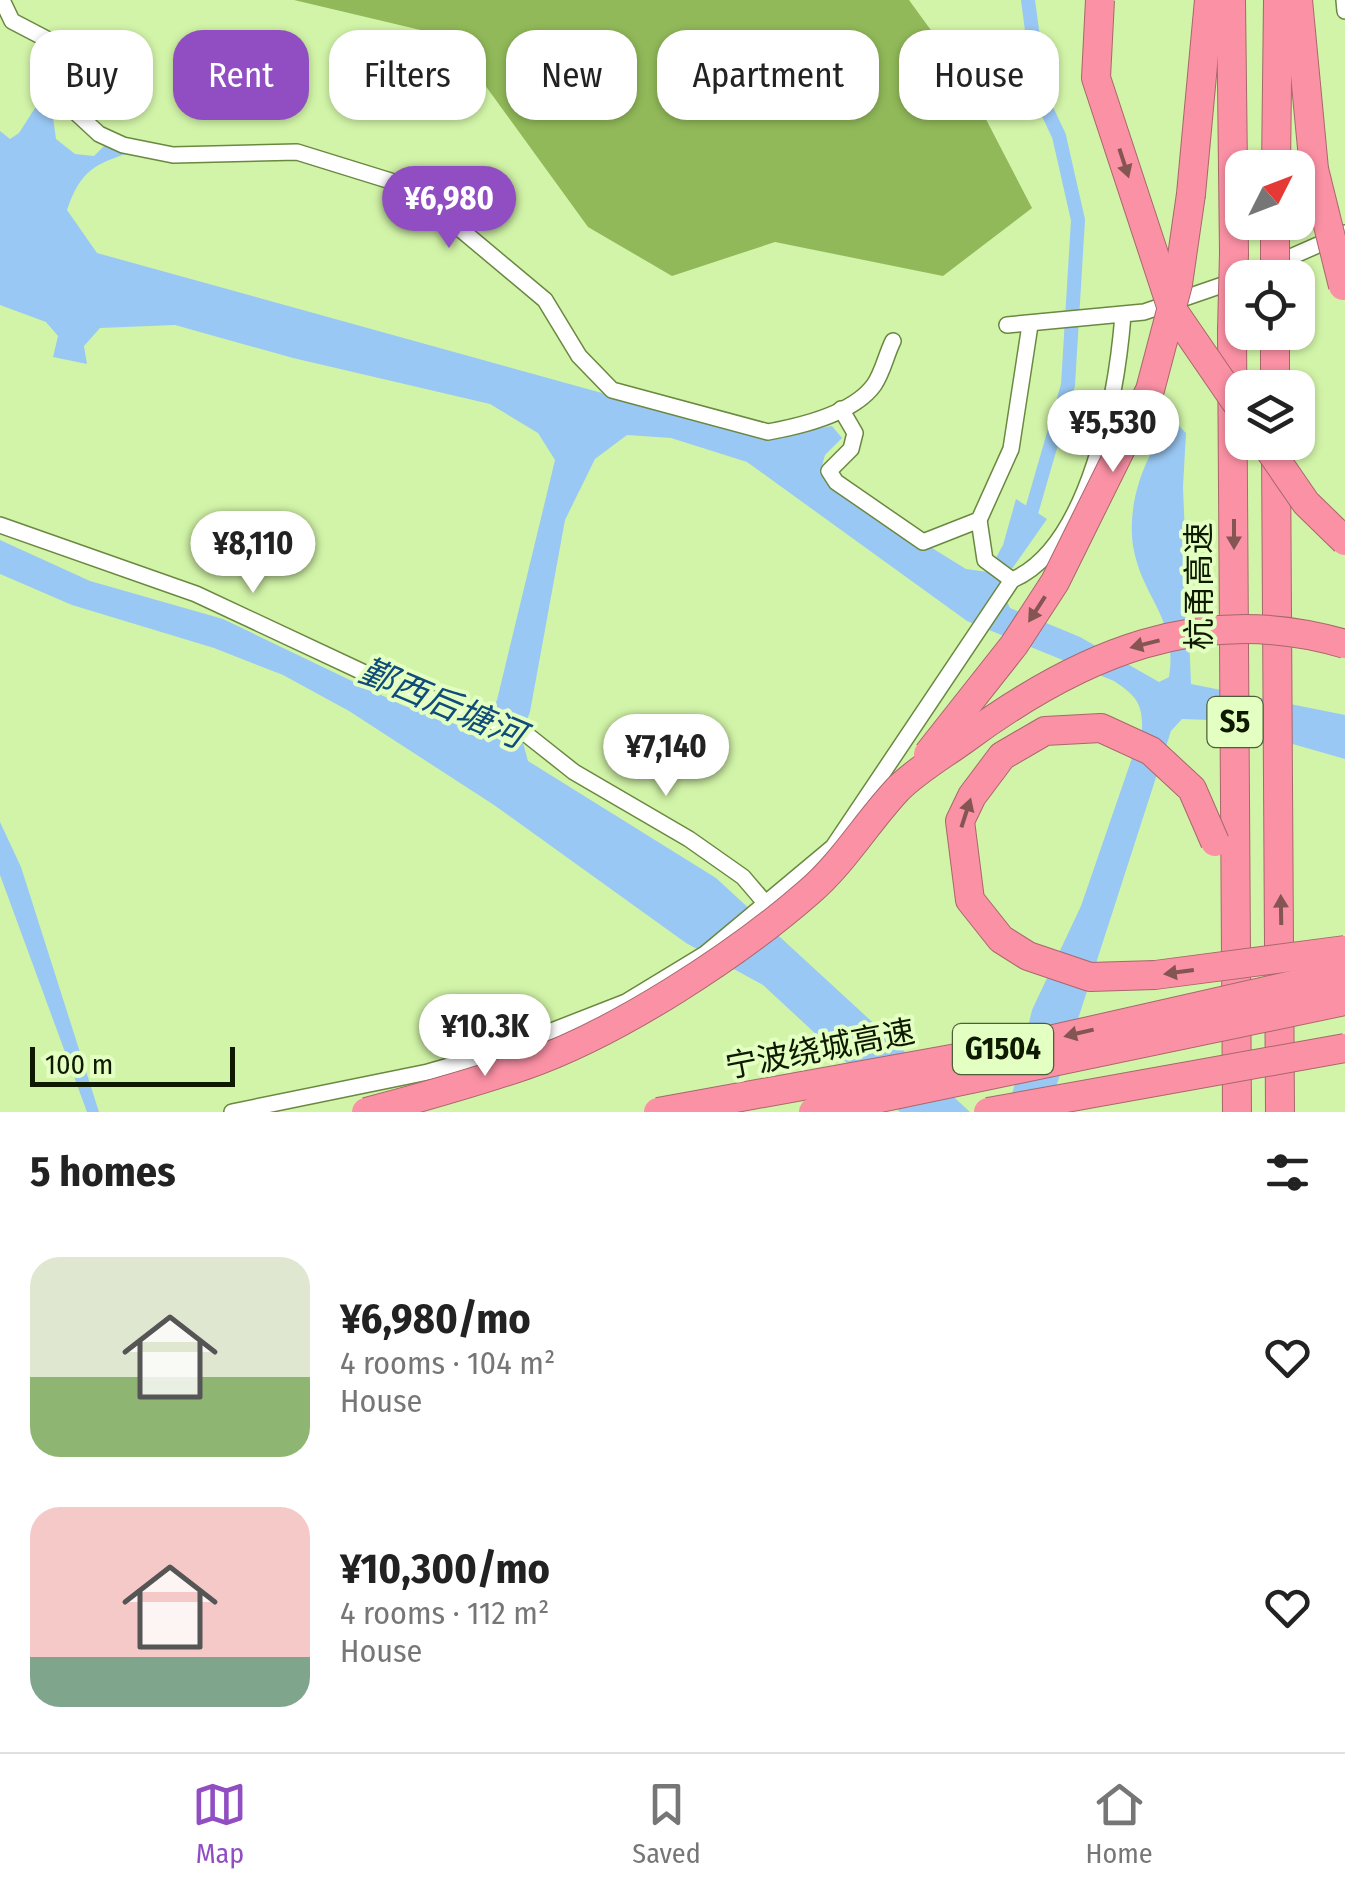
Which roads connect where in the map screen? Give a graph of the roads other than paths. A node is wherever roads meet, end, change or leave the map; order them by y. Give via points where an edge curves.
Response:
1 (2, 0) edge
2 (1100, 0) edge
3 (1209, 0) edge
4 (1231, 0) edge
5 (1278, 0) edge
6 (1298, 0) edge
7 (1344, 0) edge
8 (1345, 11) edge
9 (1276, 150) edge
10 (1345, 233) edge
11 (1240, 260) edge
12 (1266, 260) edge
13 (1225, 279) edge
14 (1344, 289) edge
15 (1124, 316) junction
16 (1007, 325) dead end
17 (1035, 325) junction
18 (893, 342) dead end
19 (1232, 350) edge
20 (1225, 387) edge
21 (840, 409) junction
22 (1276, 460) edge
23 (1276, 460) edge
24 (979, 520) junction
25 (0, 525) edge
26 (1345, 541) edge
27 (1009, 586) junction
28 (1345, 644) edge
29 (901, 786) junction
30 (767, 905) junction
31 (1345, 950) edge
32 (1345, 973) edge
33 (1345, 1001) edge
34 (1345, 1048) edge
35 (1282, 1075) junction
36 (1238, 1107) edge
37 (232, 1112) edge
38 (366, 1112) edge
39 (658, 1112) edge
40 (812, 1112) edge
41 (988, 1112) edge
42 (1280, 1112) edge
43 (1292, 1112) edge

1 - 21 street via 12,21 58,44 67,61 72,109 123,146 173,156 297,152 410,187 545,300 579,356 612,390 768,432
2 -> 20 highway, bridge via 1096,78 1172,309
3 -> 29 highway, bridge via 1178,284 1150,390 1055,582 1014,645
4 - 11 highway, 杭甬高速 / S5
5 - 9 highway
6 - 14 highway, bridge via 1314,169
7 - 8 street
10 - 12 street
13 - 15 street via 1198,297
15 - 17 street
15 - 27 street via 1117,387 1080,504 1034,570
16 - 17 street
17 - 24 street via 1012,450
18 - 21 street via 876,382
19 -> 36 highway, 杭甬高速 / S5, bridge
21 - 24 street via 855,433 851,449 829,471 836,482 923,542
22 - 26 highway, bridge via 1306,504
35 -> 23 highway, S5
24 - 27 street via 984,560
25 - 30 street via 196,594 369,675 526,734 574,772 730,867
27 - 30 street via 834,848
28 -> 29 highway, bridge via 1262,631 1182,634 1105,654 1010,706
29 - 38 highway, bridge via 811,891 658,998 528,1064
30 - 37 street via 705,954 626,1002 496,1053
31 -> 36 highway, bridge via 1155,976 1090,977 1028,956 1001,938 970,900 960,821 972,796 1002,756 1045,732 1101,728 1151,751 1192,788 1214,842
32 -> 39 highway, 宁波绕城高速 / G1504, bridge via 1023,1046
33 - 40 highway, 宁波绕城高速 / G1504, bridge
34 - 41 highway, bridge
35 - 42 highway, S5
35 - 43 highway

